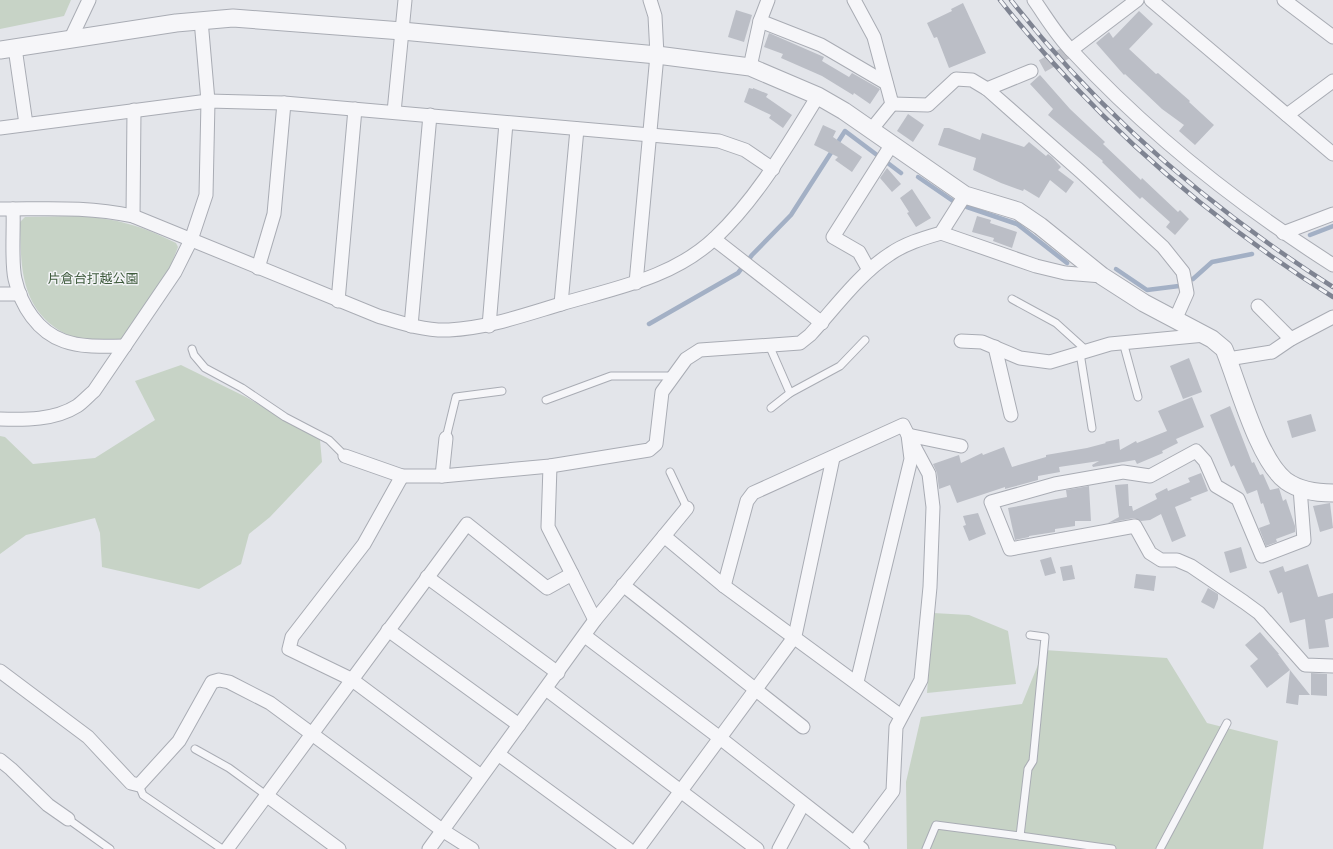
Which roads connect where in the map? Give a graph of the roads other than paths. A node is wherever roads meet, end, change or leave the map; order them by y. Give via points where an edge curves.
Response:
1 (89, 0) edge
2 (405, 0) edge
3 (650, 0) edge
4 (768, 0) edge
5 (854, 0) edge
6 (1034, 0) edge
7 (1137, 0) edge
8 (1151, 0) edge
9 (1284, 0) edge
10 (202, 20) junction
11 (760, 21) junction
12 (402, 31) junction
13 (1333, 37) edge
14 (71, 38) junction
15 (7, 49) edge
16 (1071, 50) junction
17 (657, 55) junction
18 (750, 67) junction
19 (1031, 71) tunnel mouth
20 (1333, 81) edge
21 (886, 82) junction
22 (987, 89) junction
23 (818, 96) junction
24 (208, 101) junction
25 (284, 103) junction
26 (892, 104) junction
27 (355, 109) junction
28 (134, 110) junction
29 (394, 112) junction
30 (430, 115) junction
31 (1287, 115) junction
32 (506, 123) junction
33 (26, 124) junction
34 (0, 128) edge
35 (577, 129) junction
36 (871, 130) junction
37 (650, 136) junction
38 (889, 148) junction
39 (1333, 154) edge
40 (773, 169) junction
41 (965, 196) junction
42 (0, 209) edge
43 (14, 209) junction
44 (1333, 214) edge
45 (133, 216) junction
46 (941, 233) junction
47 (1283, 233) junction
48 (714, 239) junction
49 (191, 240) junction
50 (1333, 265) edge
51 (258, 268) junction
52 (869, 270) junction
53 (1102, 276) junction
54 (636, 283) junction
55 (0, 294) edge
56 (20, 294) junction
57 (1012, 300) dead end
58 (338, 301) junction
59 (562, 304) junction
60 (1258, 306) dead end
61 (1333, 318) edge
62 (1175, 320) junction
63 (822, 323) junction
64 (411, 326) junction
65 (489, 326) junction
66 (1205, 335) junction
67 (1291, 339) junction
68 (865, 340) dead end
69 (961, 341) dead end
70 (1123, 342) junction
71 (769, 345) junction
72 (125, 346) junction
73 (995, 347) junction
74 (192, 349) dead end
75 (1083, 352) junction
76 (1228, 359) junction
77 (675, 376) junction
78 (502, 391) dead end
79 (790, 393) junction
80 (1138, 397) dead end
81 (546, 400) dead end
82 (771, 408) dead end
83 (1011, 415) dead end
84 (0, 419) edge
85 (1092, 428) dead end
86 (908, 435) junction
87 (446, 438) joint
88 (961, 446) dead end
89 (345, 456) joint
90 (833, 458) junction
91 (550, 466) junction
92 (670, 472) dead end
93 (402, 476) junction
94 (442, 476) junction
95 (1300, 488) junction
96 (1333, 493) edge
97 (687, 508) joint
98 (664, 536) junction
99 (572, 574) junction
100 (427, 577) junction
101 (624, 585) junction
102 (724, 586) junction
103 (595, 620) junction
104 (388, 630) junction
105 (1030, 635) dead end
106 (585, 636) junction
107 (795, 636) junction
108 (1333, 666) edge
109 (0, 671) edge
110 (558, 673) junction
111 (351, 679) junction
112 (857, 682) junction
113 (546, 689) junction
114 (756, 689) junction
115 (901, 716) junction
116 (1227, 723) dead end
117 (519, 725) junction
118 (804, 727) dead end
119 (311, 733) junction
120 (720, 738) junction
121 (186, 744) junction
122 (498, 754) junction
123 (0, 760) edge
124 (481, 776) junction
125 (139, 785) junction
126 (681, 791) junction
127 (266, 795) junction
128 (803, 804) junction
129 (68, 819) joint
130 (442, 830) junction
131 (1020, 836) junction
132 (858, 846) edge
133 (110, 849) edge
134 (222, 849) edge
135 (226, 849) edge
136 (339, 849) edge
137 (429, 849) edge
138 (472, 849) edge
139 (628, 849) edge
140 (638, 849) edge
141 (757, 849) edge
142 (779, 849) edge
143 (926, 849) edge
144 (1112, 849) edge
145 (1160, 849) edge

1 - 14 street
2 - 12 street
3 - 17 street via 655,16
4 - 11 street
5 - 21 street via 874,37
6 - 16 street
7 - 16 street
8 - 31 street
9 - 13 street
10 - 12 street via 233,18
10 - 14 street
10 - 24 street
11 - 18 street
11 - 21 street via 821,45
12 - 17 street
12 - 29 street
14 - 15 street
15 - 33 street
16 - 47 street via 1137,115 1202,171
17 - 18 street
17 - 37 street
18 - 23 street
19 - 22 street
20 - 31 street
21 - 26 street
22 - 26 street via 972,80 956,79 928,105
22 - 62 street via 1163,247 1182,272 1186,293
23 - 36 street
23 - 40 street
24 - 25 street
24 - 28 street
24 - 49 street via 206,195
25 - 27 street
25 - 51 street via 274,214
26 - 36 street
27 - 29 street
27 - 58 street
28 - 33 street
28 - 45 street
29 - 30 street
30 - 32 street
30 - 64 street
31 - 39 street
32 - 35 street
32 - 65 street
33 - 34 street
35 - 37 street
35 - 59 street
36 - 38 street
37 - 40 street via 719,141 745,150
37 - 54 street
38 - 41 street
38 - 52 street via 833,237 859,252
40 - 48 street via 741,211
41 - 46 street
41 - 53 street via 1018,211
42 - 43 street
43 - 45 street via 78,208 106,210
43 - 56 street via 15,279
44 - 47 street
45 - 49 street
46 - 52 street via 914,241 890,253
46 - 53 street via 1036,266 1066,273
47 - 50 street
48 - 54 street via 679,265
48 - 63 street
49 - 51 street
49 - 72 street via 175,272
51 - 58 street
52 - 63 street
53 - 62 street
54 - 59 street
55 - 56 street
56 - 72 street via 36,322 64,341 84,346
57 - 75 lane via 1056,323
58 - 64 street
59 - 65 street
60 - 67 street
61 - 67 street
62 - 66 street
63 - 71 street via 800,343
64 - 65 street via 448,330
66 - 70 street
66 - 76 street via 1224,349
67 - 76 street via 1272,352
68 - 79 lane via 840,366
69 - 73 street via 982,342
70 - 75 street
70 - 80 lane
71 - 77 street via 700,350 686,359
71 - 79 lane
72 - 84 street via 94,391 77,406 53,416
73 - 75 street via 1020,358 1050,362
73 - 83 street
74 - 89 lane via 205,368 242,388 285,417 329,440
75 - 85 lane
76 - 95 street via 1260,447 1270,464 1286,481
77 - 81 lane via 611,376
77 - 91 street via 662,392 656,444 649,450
78 - 87 lane via 456,397
79 - 82 lane
86 - 88 street
86 - 90 street via 903,425
86 - 112 street via 911,459
86 - 115 street via 929,474 933,507 930,587 921,680
87 - 94 street
89 - 93 street
90 - 102 street via 753,493 747,501
90 - 107 street
91 - 94 street
91 - 99 street via 548,527
92 - 97 lane
93 - 94 street
93 - 111 street via 364,544 292,637 289,648
95 - 96 street via 1319,493
95 - 108 street via 1304,540 1262,556 1238,499 1216,486 1205,461 1196,452 1150,476 1123,472 1055,484 991,502 1010,549 1135,526 1150,553 1161,560 1177,560 1191,566 1244,602 1259,613 1306,665
97 - 98 street
98 - 101 street
98 - 102 street
99 - 100 street via 547,588 467,524
99 - 103 street
100 - 104 street
100 - 110 street
101 - 103 street
101 - 114 street
102 - 107 street
103 - 106 street
104 - 111 street
104 - 117 street
105 - 131 lane via 1045,636 1033,761 1028,769
106 - 110 street
106 - 120 street
107 - 112 street
107 - 114 street
109 - 125 street via 88,737 131,783
110 - 113 street
111 - 119 street
111 - 124 street
112 - 115 street
113 - 117 street
113 - 126 street
114 - 118 street
114 - 120 street
115 - 132 street via 896,727 893,791
116 - 145 lane
117 - 122 street
119 - 121 street via 270,703 229,682 219,680 212,682
119 - 127 street
119 - 130 street
120 - 126 street
120 - 128 street
121 - 125 street
121 - 127 lane via 229,768
122 - 124 street
122 - 139 street
123 - 129 street via 48,805
124 - 130 street
125 - 134 lane via 143,795
126 - 140 street
126 - 141 street
127 - 135 street
127 - 136 street
128 - 132 street
128 - 142 street
129 - 133 lane
130 - 137 street
130 - 138 street
131 - 143 lane via 936,825
131 - 144 lane

